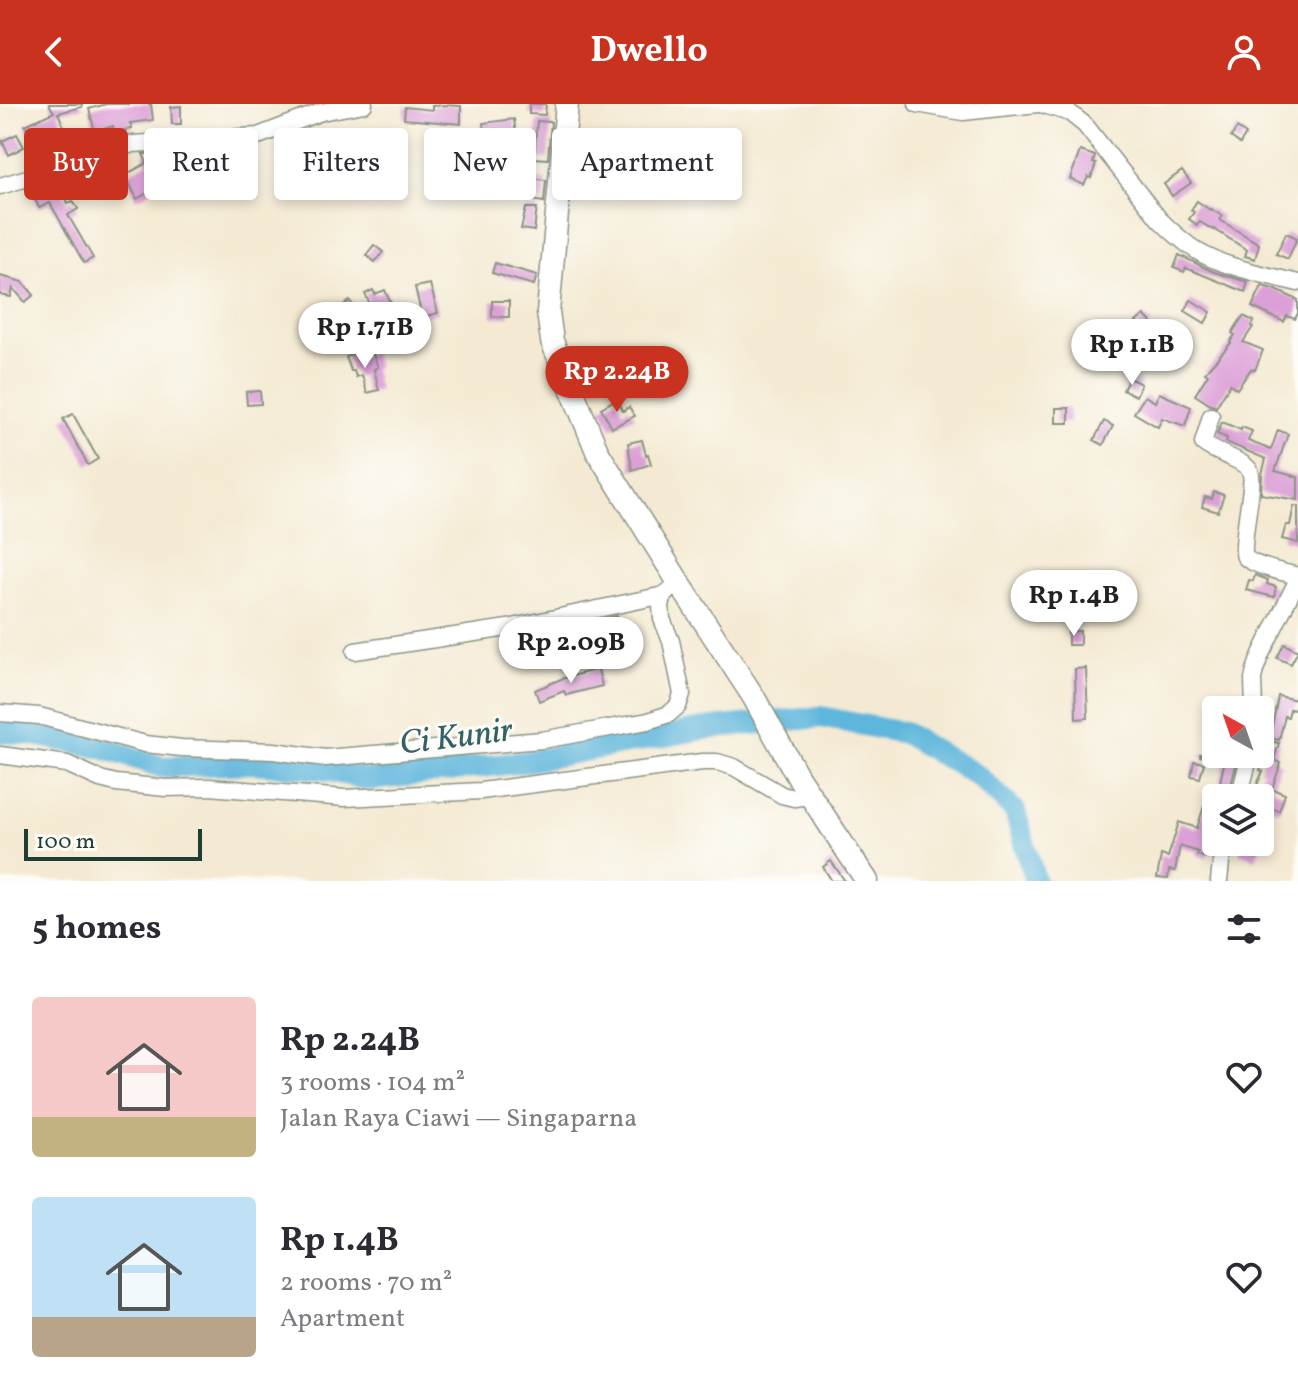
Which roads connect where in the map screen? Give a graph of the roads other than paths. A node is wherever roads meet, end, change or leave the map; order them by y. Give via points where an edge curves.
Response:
1 (364, 104) edge
2 (567, 104) edge
3 (917, 104) edge
4 (1040, 104) edge
5 (0, 186) edge
6 (1298, 283) edge
7 (1211, 416) dead end
8 (1298, 578) edge
9 (672, 590) junction
10 (355, 651) dead end
11 (1254, 696) edge
12 (0, 713) edge
13 (0, 755) edge
14 (804, 787) junction
15 (1223, 856) edge
16 (867, 881) edge
17 (1219, 881) edge

1 - 5 street via 321,112 258,136 133,144
2 - 9 main road via 548,312 552,341 597,451
3 - 4 street via 963,112
4 - 6 street via 1070,113 1085,125 1159,219 1198,252
7 - 8 street via 1203,443 1247,466 1252,474 1245,558
8 - 11 street via 1261,654
9 - 10 street via 508,628
9 - 12 street via 661,605 682,694 678,706 648,721 588,732 325,758 145,744 39,716
9 - 14 main road via 753,696
13 - 14 street via 67,764 116,783 345,798 481,791 702,762 734,767 794,798
14 - 16 main road
15 - 17 street

